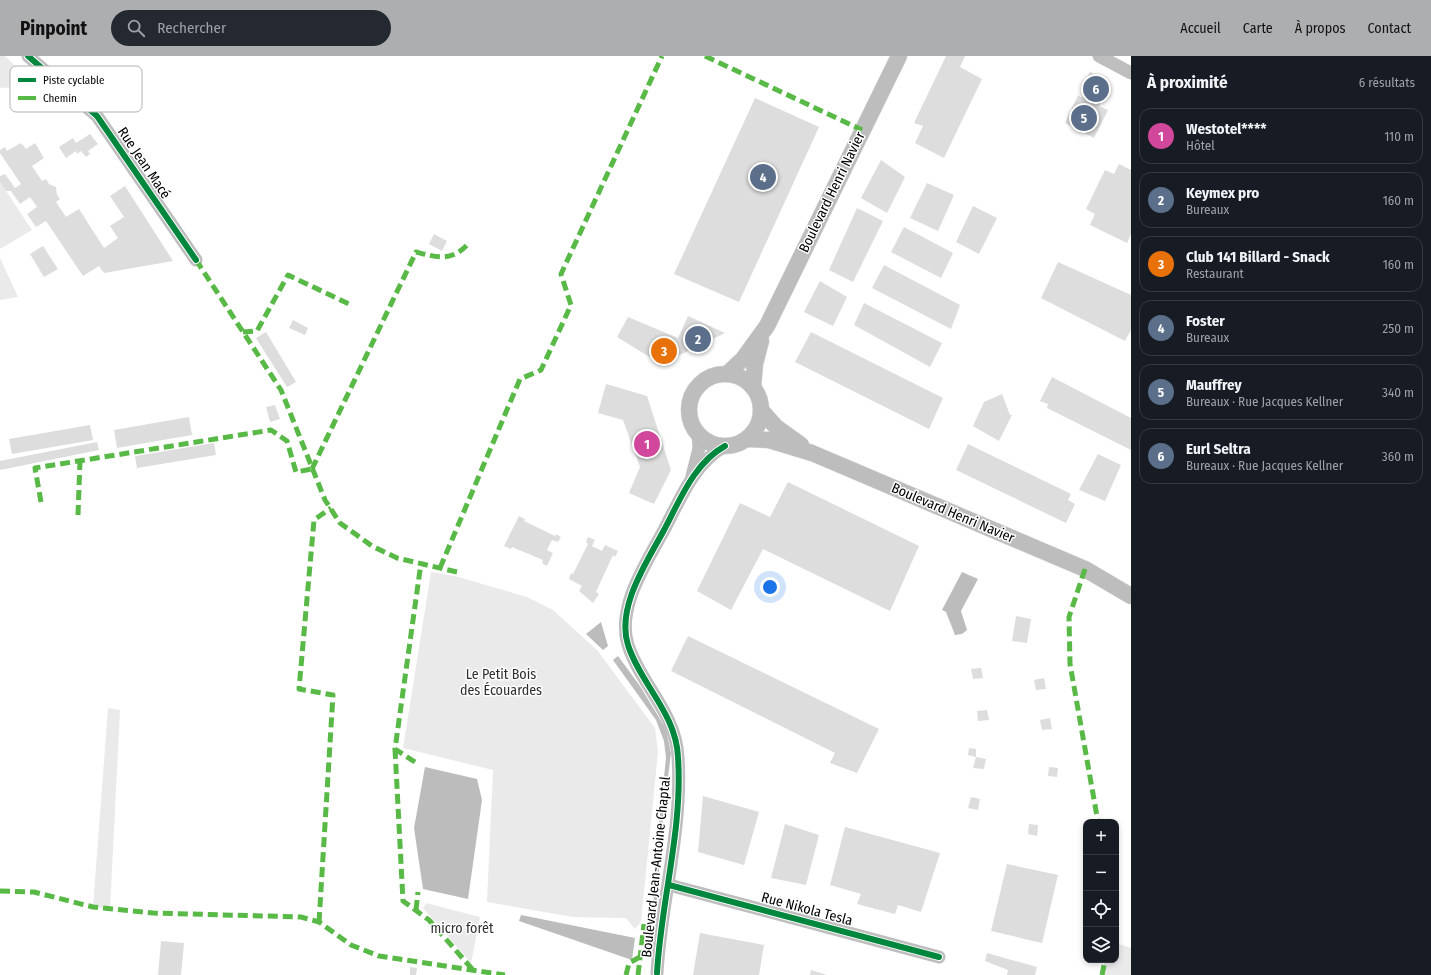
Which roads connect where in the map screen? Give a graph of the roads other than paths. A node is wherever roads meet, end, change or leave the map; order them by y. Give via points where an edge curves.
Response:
1 (28, 56) edge
2 (899, 56) edge
3 (1099, 56) edge
4 (40, 66) edge
5 (1131, 73) edge
6 (92, 112) edge
7 (196, 260) dead end
8 (766, 328) junction
9 (727, 374) junction
10 (753, 387) junction
11 (761, 410) junction
12 (698, 433) junction
13 (747, 439) junction
14 (725, 446) junction
15 (812, 453) junction
16 (691, 479) junction
17 (1094, 574) junction
18 (1131, 584) edge
19 (1131, 596) edge
20 (669, 885) junction
21 (939, 957) dead end
22 (658, 973) dead end

1 - 4 street, Rue Jean Macé
2 - 8 main road, Boulevard Henri Navier
3 - 5 street
6 - 7 street, Rue Jean Macé
8 - 9 main road, Boulevard Henri Navier
8 - 10 main road, Boulevard Henri Navier via 754,364
9 - 10 main road via 742,378
9 - 12 main road via 707,379 692,395 690,418
10 - 11 main road via 759,398
11 - 13 main road via 758,426
11 - 15 main road, Boulevard Henri Navier via 776,427
12 - 14 main road via 710,442
12 - 16 street, Boulevard Jean-Antoine Chaptal via 699,448
13 - 14 main road
13 - 15 main road, Boulevard Henri Navier via 769,440
14 - 16 street, Boulevard Jean-Antoine Chaptal via 713,454
15 - 17 main road, Boulevard Henri Navier
16 - 20 street, Boulevard Jean-Antoine Chaptal via 642,569 627,612 626,632 635,662 671,724 678,755 679,786
17 - 18 main road, Boulevard Henri Navier
17 - 19 main road, Boulevard Henri Navier
20 - 21 street, Rue Nikola Tesla
20 - 22 street, Boulevard Jean-Antoine Chaptal via 659,938

